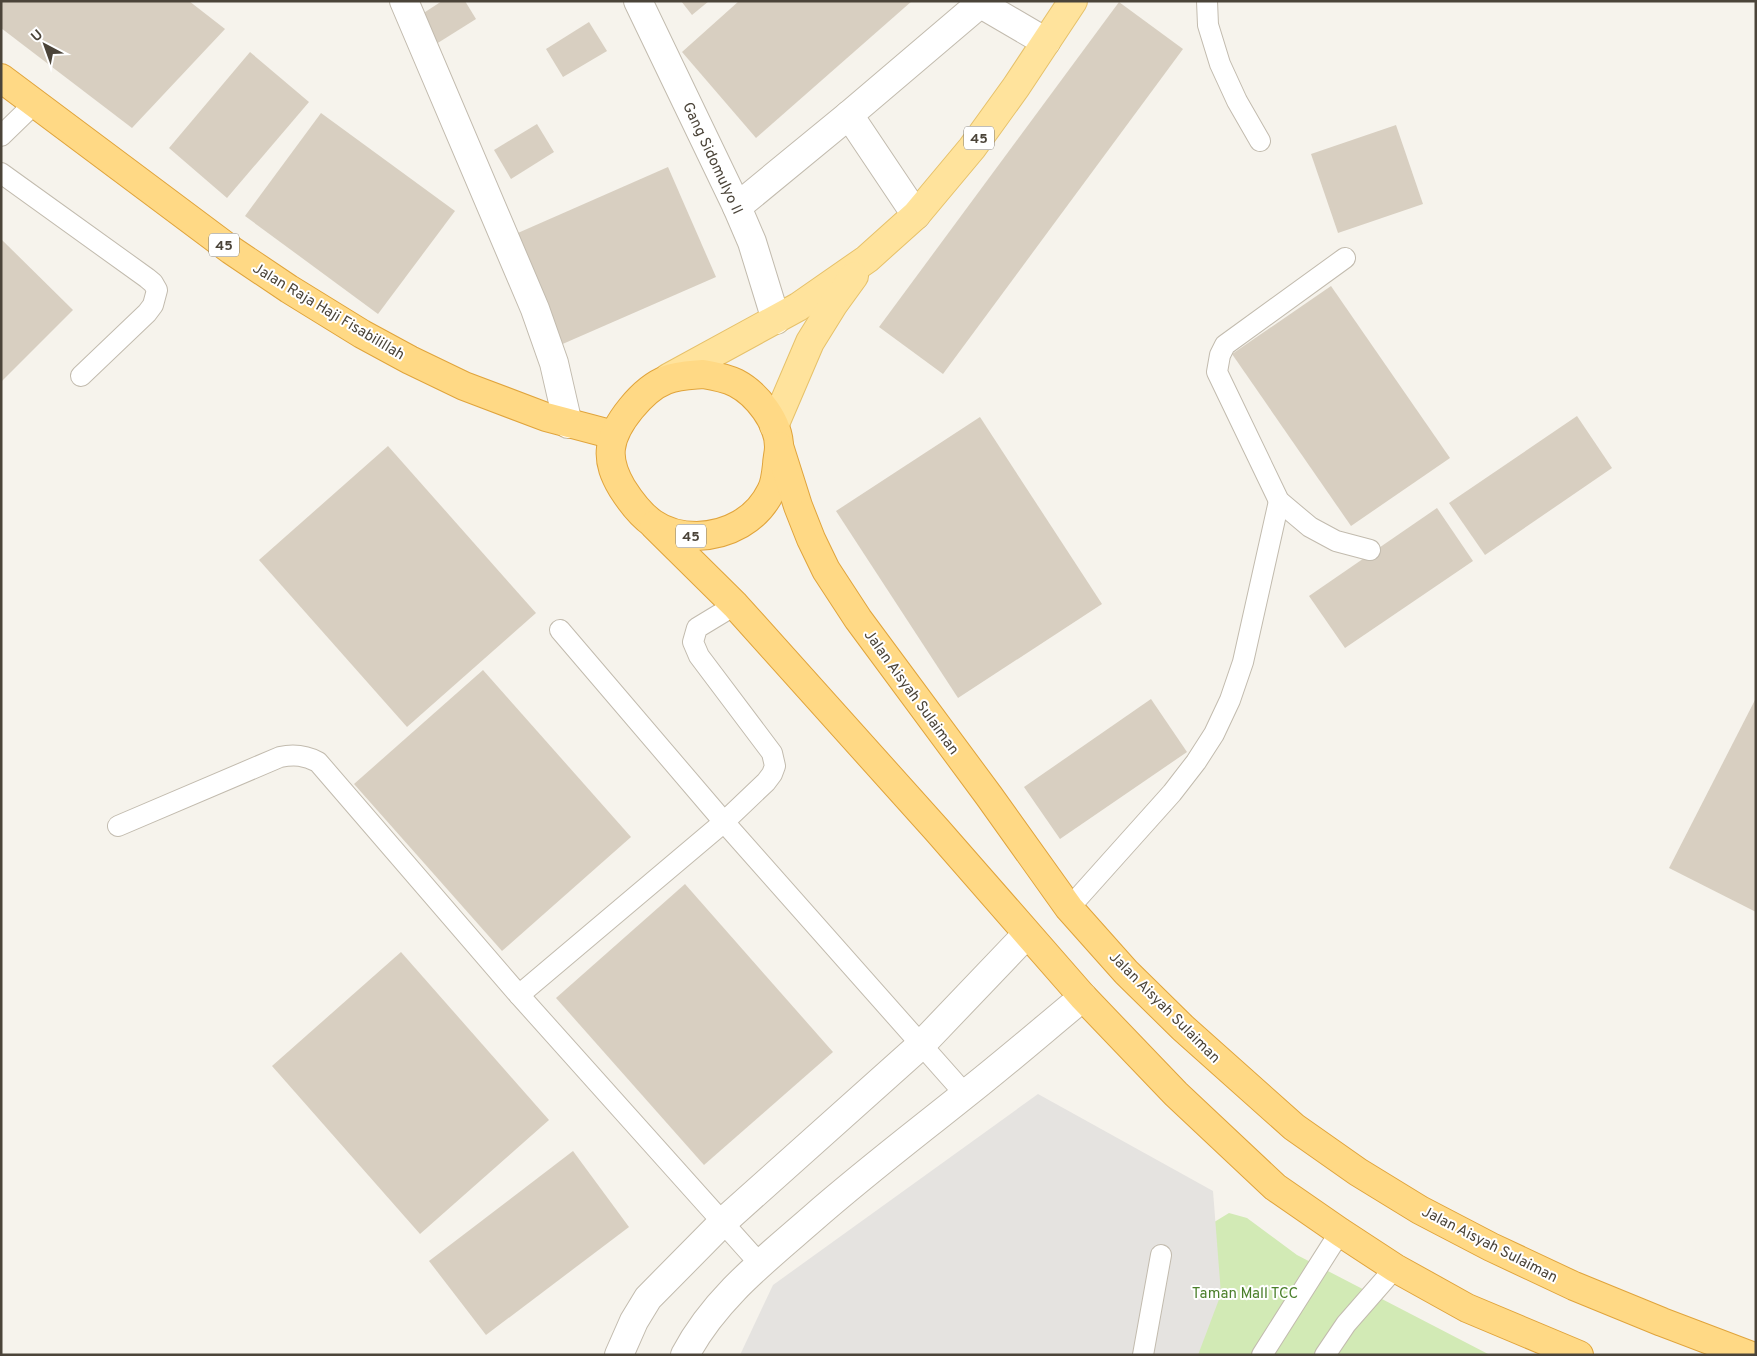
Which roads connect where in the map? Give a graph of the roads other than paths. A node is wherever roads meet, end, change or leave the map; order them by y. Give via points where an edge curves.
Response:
1 (638, 1) edge
2 (1073, 1) edge
3 (1207, 1) edge
4 (407, 2) edge
5 (982, 2) edge
6 (1046, 42) junction
7 (1, 78) edge
8 (35, 104) junction
9 (849, 115) junction
10 (1, 136) edge
11 (1260, 141) dead end
12 (1, 173) edge
13 (737, 207) junction
14 (916, 215) junction
15 (1345, 258) dead end
16 (867, 259) junction
17 (776, 320) junction
18 (81, 376) dead end
19 (666, 380) junction
20 (568, 424) junction
21 (614, 435) junction
22 (776, 436) junction
23 (1279, 501) junction
24 (654, 525) junction
25 (1370, 550) dead end
26 (735, 605) junction
27 (560, 630) dead end
28 (724, 822) junction
29 (118, 826) dead end
30 (1069, 908) junction
31 (1027, 934) junction
32 (519, 995) junction
33 (1083, 997) junction
34 (922, 1044) junction
35 (965, 1094) junction
36 (723, 1222) junction
37 (1340, 1232) junction
38 (1162, 1255) dead end
39 (760, 1264) junction
40 (1395, 1268) junction
41 (619, 1355) edge
42 (685, 1355) edge
43 (1143, 1355) edge
44 (1262, 1355) edge
45 (1325, 1355) edge
46 (1580, 1355) edge
47 (1749, 1355) edge

1 - 13 street, Gang Sidomulyo II
2 - 6 main road, 45
3 - 11 lane via 1208,24 1220,64
4 - 20 street via 535,309 554,363
5 - 6 street
5 - 9 street
6 - 14 main road, 45 via 972,148
7 - 8 highway, Jalan Raja Haji Fisabilillah / 45
8 - 10 lane
8 - 20 highway, Jalan Raja Haji Fisabilillah / 45 via 289,290 410,360 464,386
9 - 13 street
9 - 14 street
12 - 18 lane via 147,278 157,290 147,313
13 - 17 street, Gang Sidomulyo II via 752,242
14 - 16 main road, 45
15 - 23 lane via 1225,345 1220,355 1217,372
16 - 17 main road, 45
16 - 22 main road, 45 via 810,342
17 - 19 main road, 45
19 - 21 highway, 45 via 639,398
19 - 22 highway, 45 via 703,374 727,379 758,400 768,413
20 - 21 highway, Jalan Raja Haji Fisabilillah / 45
21 - 24 highway, 45 via 610,449 616,477 637,511
22 - 24 highway, 45 via 772,491 741,525 712,536 682,536
22 - 30 highway, Jalan Aisyah Sulaiman via 798,506 826,570 858,619
23 - 25 lane via 1310,526 1336,541
23 - 30 lane via 1243,662 1214,734 1172,793
24 - 26 highway
26 - 28 lane via 697,628 693,642 699,656 772,752 775,766 766,782
26 - 31 highway
27 - 28 lane
28 - 32 lane
28 - 34 lane
29 - 32 lane via 280,757 292,755 311,759 318,762
30 - 47 highway, Jalan Aisyah Sulaiman via 1126,972 1190,1034 1294,1127 1358,1172 1491,1248 1574,1286
31 - 33 highway
31 - 34 street
32 - 36 lane
33 - 35 street
33 - 37 highway via 1176,1094 1275,1187
34 - 35 lane
34 - 36 street
35 - 39 street via 852,1184
36 - 39 lane
36 - 41 street via 648,1298
37 - 40 highway
37 - 44 lane
38 - 43 lane
39 - 42 street via 715,1308
40 - 45 lane via 1346,1324
40 - 46 highway via 1467,1308

